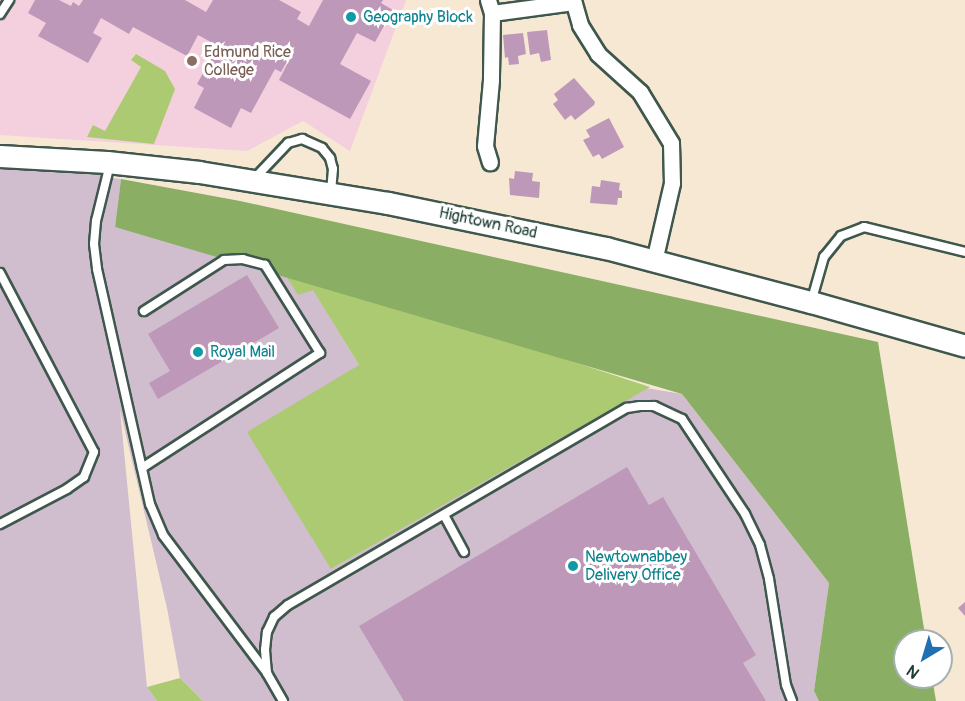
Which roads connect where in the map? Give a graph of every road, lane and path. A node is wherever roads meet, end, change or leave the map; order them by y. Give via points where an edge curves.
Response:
1 (9, 0) edge
2 (573, 1) edge
3 (490, 7) edge
4 (0, 14) edge
5 (0, 156) edge
6 (110, 162) junction
7 (490, 162) dead end
8 (253, 180) junction
9 (331, 192) junction
10 (965, 252) edge
11 (654, 261) junction
12 (0, 273) edge
13 (812, 302) junction
14 (144, 311) dead end
15 (965, 346) edge
16 (142, 468) junction
17 (444, 515) junction
18 (0, 524) edge
19 (464, 552) dead end
20 (267, 674) junction
21 (283, 701) edge
22 (792, 701) edge

1 - 4 lane
2 - 3 street
2 - 11 street via 579,26 598,54 640,92 671,143 672,183
3 - 7 street via 491,80 485,146
5 - 6 main road, Hightown Road
6 - 8 main road, Hightown Road
6 - 16 lane via 98,207 94,244
8 - 9 main road, Hightown Road
8 - 9 lane via 288,143 302,139 322,148 330,158
9 - 11 main road, Hightown Road
10 - 13 lane via 864,227 841,236 824,257
11 - 13 main road, Hightown Road
12 - 18 lane via 94,452 84,477
13 - 15 main road, Hightown Road
14 - 16 lane via 224,260 243,259 265,265 320,353
16 - 20 lane via 150,504 163,535
17 - 19 lane
17 - 20 lane via 288,605 274,617 267,632
17 - 22 lane via 627,408 654,406 682,418 746,514 760,545
20 - 21 lane

